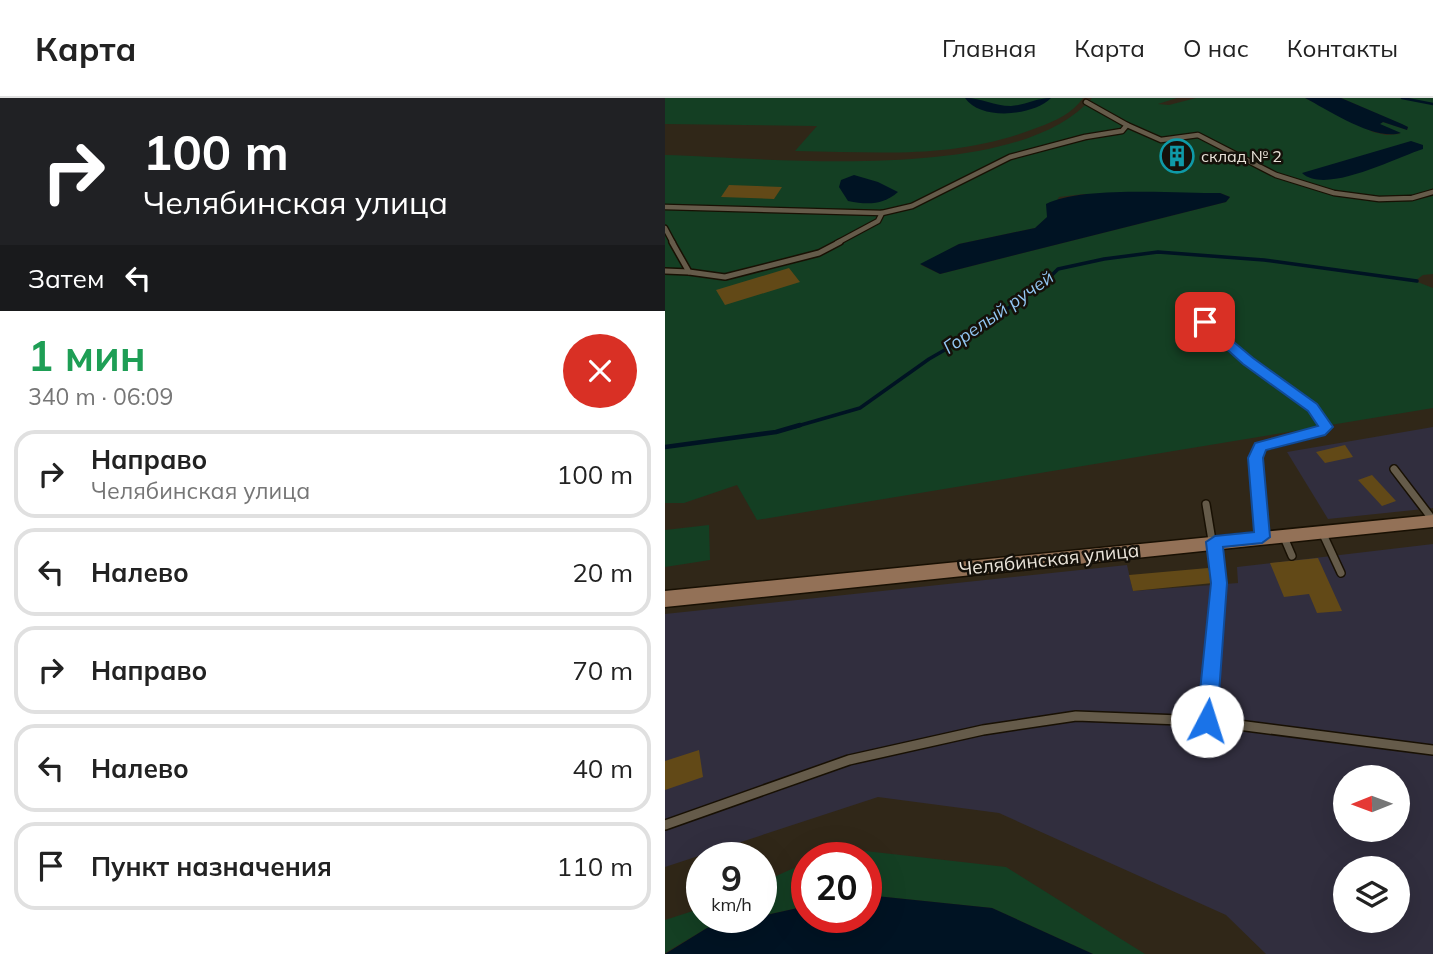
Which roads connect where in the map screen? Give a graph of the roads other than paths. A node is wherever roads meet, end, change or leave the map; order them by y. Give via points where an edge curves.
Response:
1 (1086, 102) dead end
2 (1127, 125) junction
3 (1433, 192) edge
4 (665, 207) edge
5 (881, 213) junction
6 (665, 228) edge
7 (665, 271) edge
8 (689, 272) junction
9 (1205, 322) dead end
10 (1394, 469) dead end
11 (1206, 503) dead end
12 (1433, 521) edge
13 (1322, 531) junction
14 (1283, 535) junction
15 (1262, 537) junction
16 (1215, 542) junction
17 (1292, 556) dead end
18 (1341, 573) dead end
19 (665, 599) edge
20 (1207, 721) junction
21 (1433, 750) edge
22 (665, 825) edge

1 - 2 lane
2 - 3 lane via 1161,140 1198,135 1276,175 1334,193 1379,199
2 - 5 lane via 1122,131 1010,157 912,206
4 - 5 lane
5 - 8 lane via 878,221 819,253 725,277
6 - 8 lane
7 - 8 lane
9 - 15 lane via 1248,361 1313,407 1326,427 1257,452
10 - 12 lane
11 - 16 lane
12 - 13 street, Челябинская улица
13 - 14 street, Челябинская улица
13 - 18 lane
14 - 15 street, Челябинская улица
14 - 17 lane
15 - 16 street, Челябинская улица
16 - 19 street, Челябинская улица
16 - 20 lane via 1219,583
20 - 21 lane
20 - 22 lane via 1076,716 983,730 849,760

